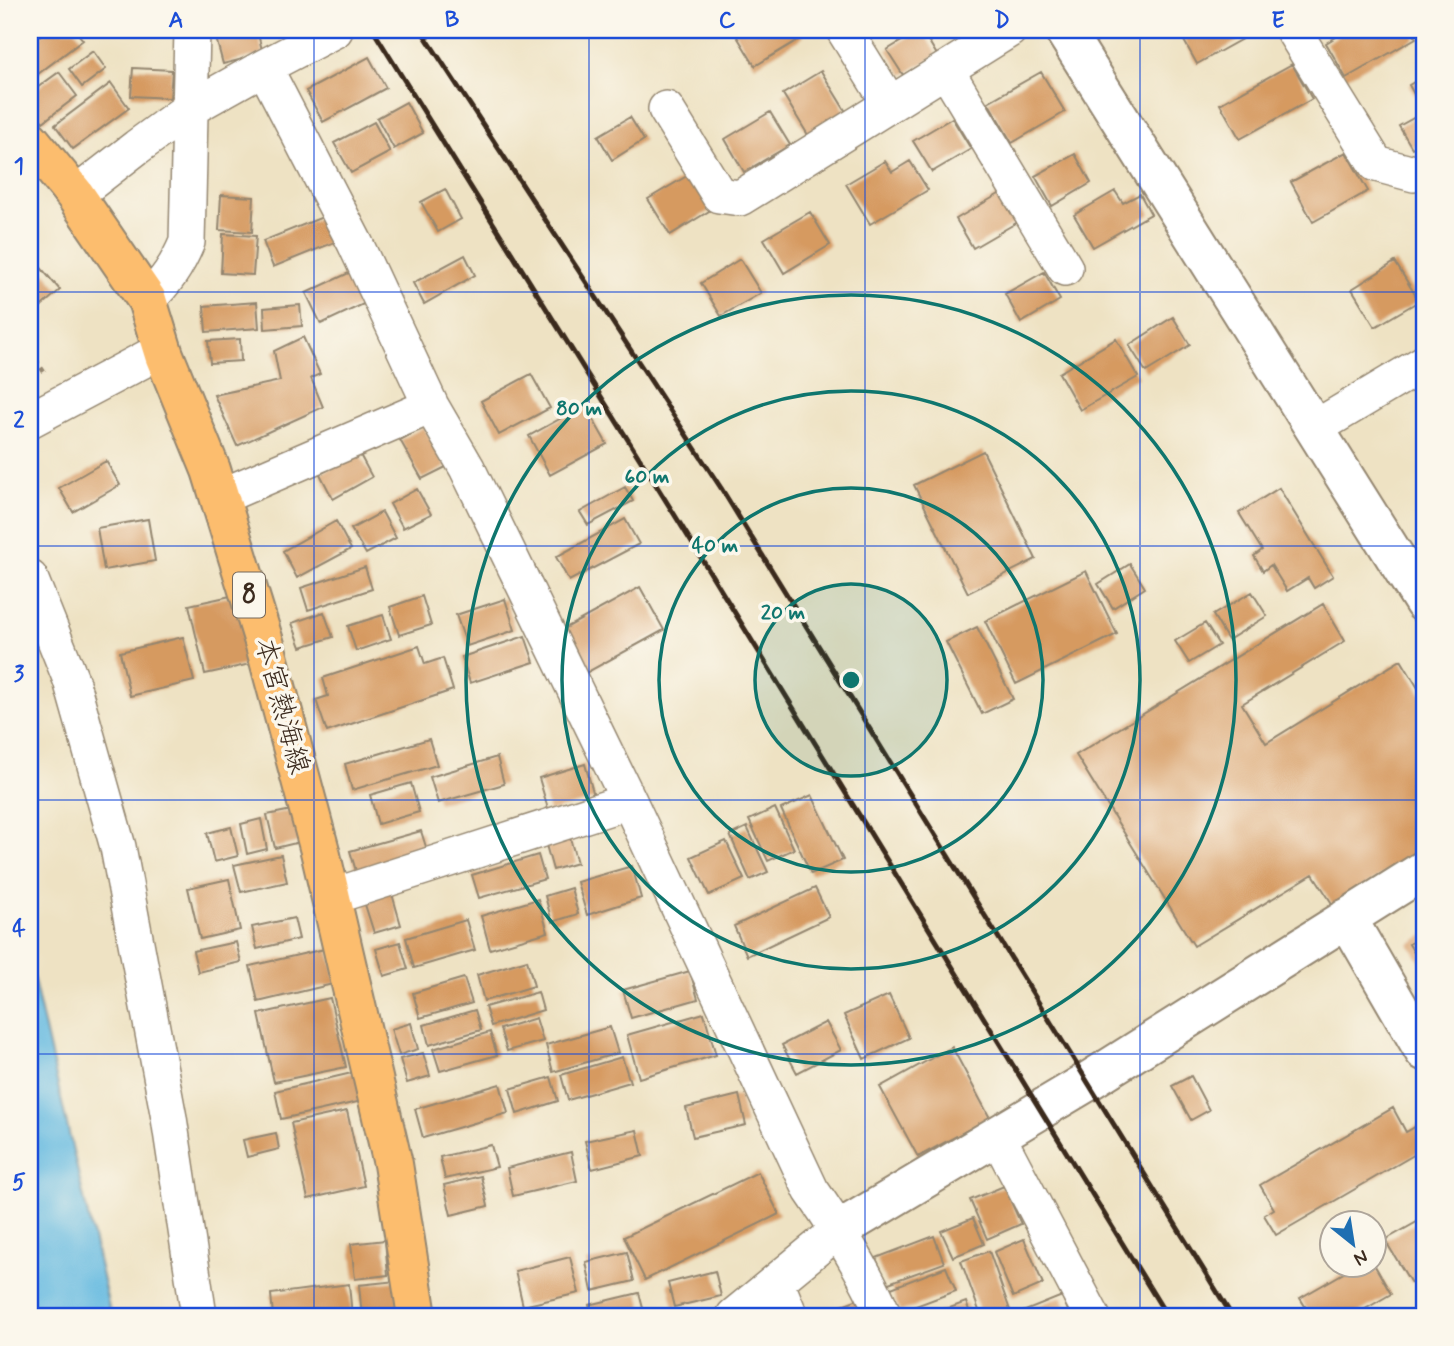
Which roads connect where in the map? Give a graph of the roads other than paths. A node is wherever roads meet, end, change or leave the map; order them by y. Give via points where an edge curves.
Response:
1 (192, 30) edge
2 (335, 30) edge
3 (844, 30) edge
4 (1009, 30) edge
5 (1064, 30) edge
6 (1293, 30) edge
7 (264, 67) junction
8 (946, 70) junction
9 (890, 104) junction
10 (189, 109) junction
11 (666, 109) dead end
12 (30, 140) edge
13 (1424, 168) edge
14 (75, 195) junction
15 (1065, 268) dead end
16 (147, 300) junction
17 (162, 350) junction
18 (1424, 363) edge
19 (432, 406) junction
20 (30, 420) edge
21 (1315, 428) junction
22 (220, 497) junction
23 (30, 578) edge
24 (1424, 603) edge
25 (629, 801) junction
26 (1424, 870) edge
27 (331, 897) junction
28 (1347, 918) junction
29 (1424, 1051) edge
30 (998, 1135) junction
31 (839, 1230) junction
32 (776, 1282) junction
33 (199, 1316) edge
34 (417, 1316) edge
35 (734, 1316) edge
36 (790, 1316) edge
37 (884, 1316) edge
38 (1092, 1316) edge

1 - 10 street
2 - 7 street
3 - 9 street
4 - 8 street
5 - 21 street
6 - 13 street via 1376,164 1414,174
7 - 10 street
7 - 19 street
8 - 9 street
8 - 15 street
9 - 11 street via 740,198 719,195
10 - 14 street
10 - 16 street via 187,242 163,285
12 - 14 main road, 本宮熱海線 / 8
14 - 16 main road, 本宮熱海線 / 8
16 - 17 main road, 本宮熱海線 / 8
17 - 20 street
17 - 22 main road, 本宮熱海線 / 8
18 - 21 street
19 - 22 street
19 - 25 street via 467,468
21 - 24 street
22 - 27 main road, 本宮熱海線 / 8 via 265,645
23 - 33 street via 71,680 118,847 169,1118
25 - 27 street
25 - 31 street via 811,1190
26 - 28 street
27 - 34 main road, 本宮熱海線 / 8 via 393,1164
28 - 29 street
28 - 30 street
30 - 31 street
30 - 38 street
31 - 32 street
31 - 37 street
32 - 35 street
32 - 36 street

